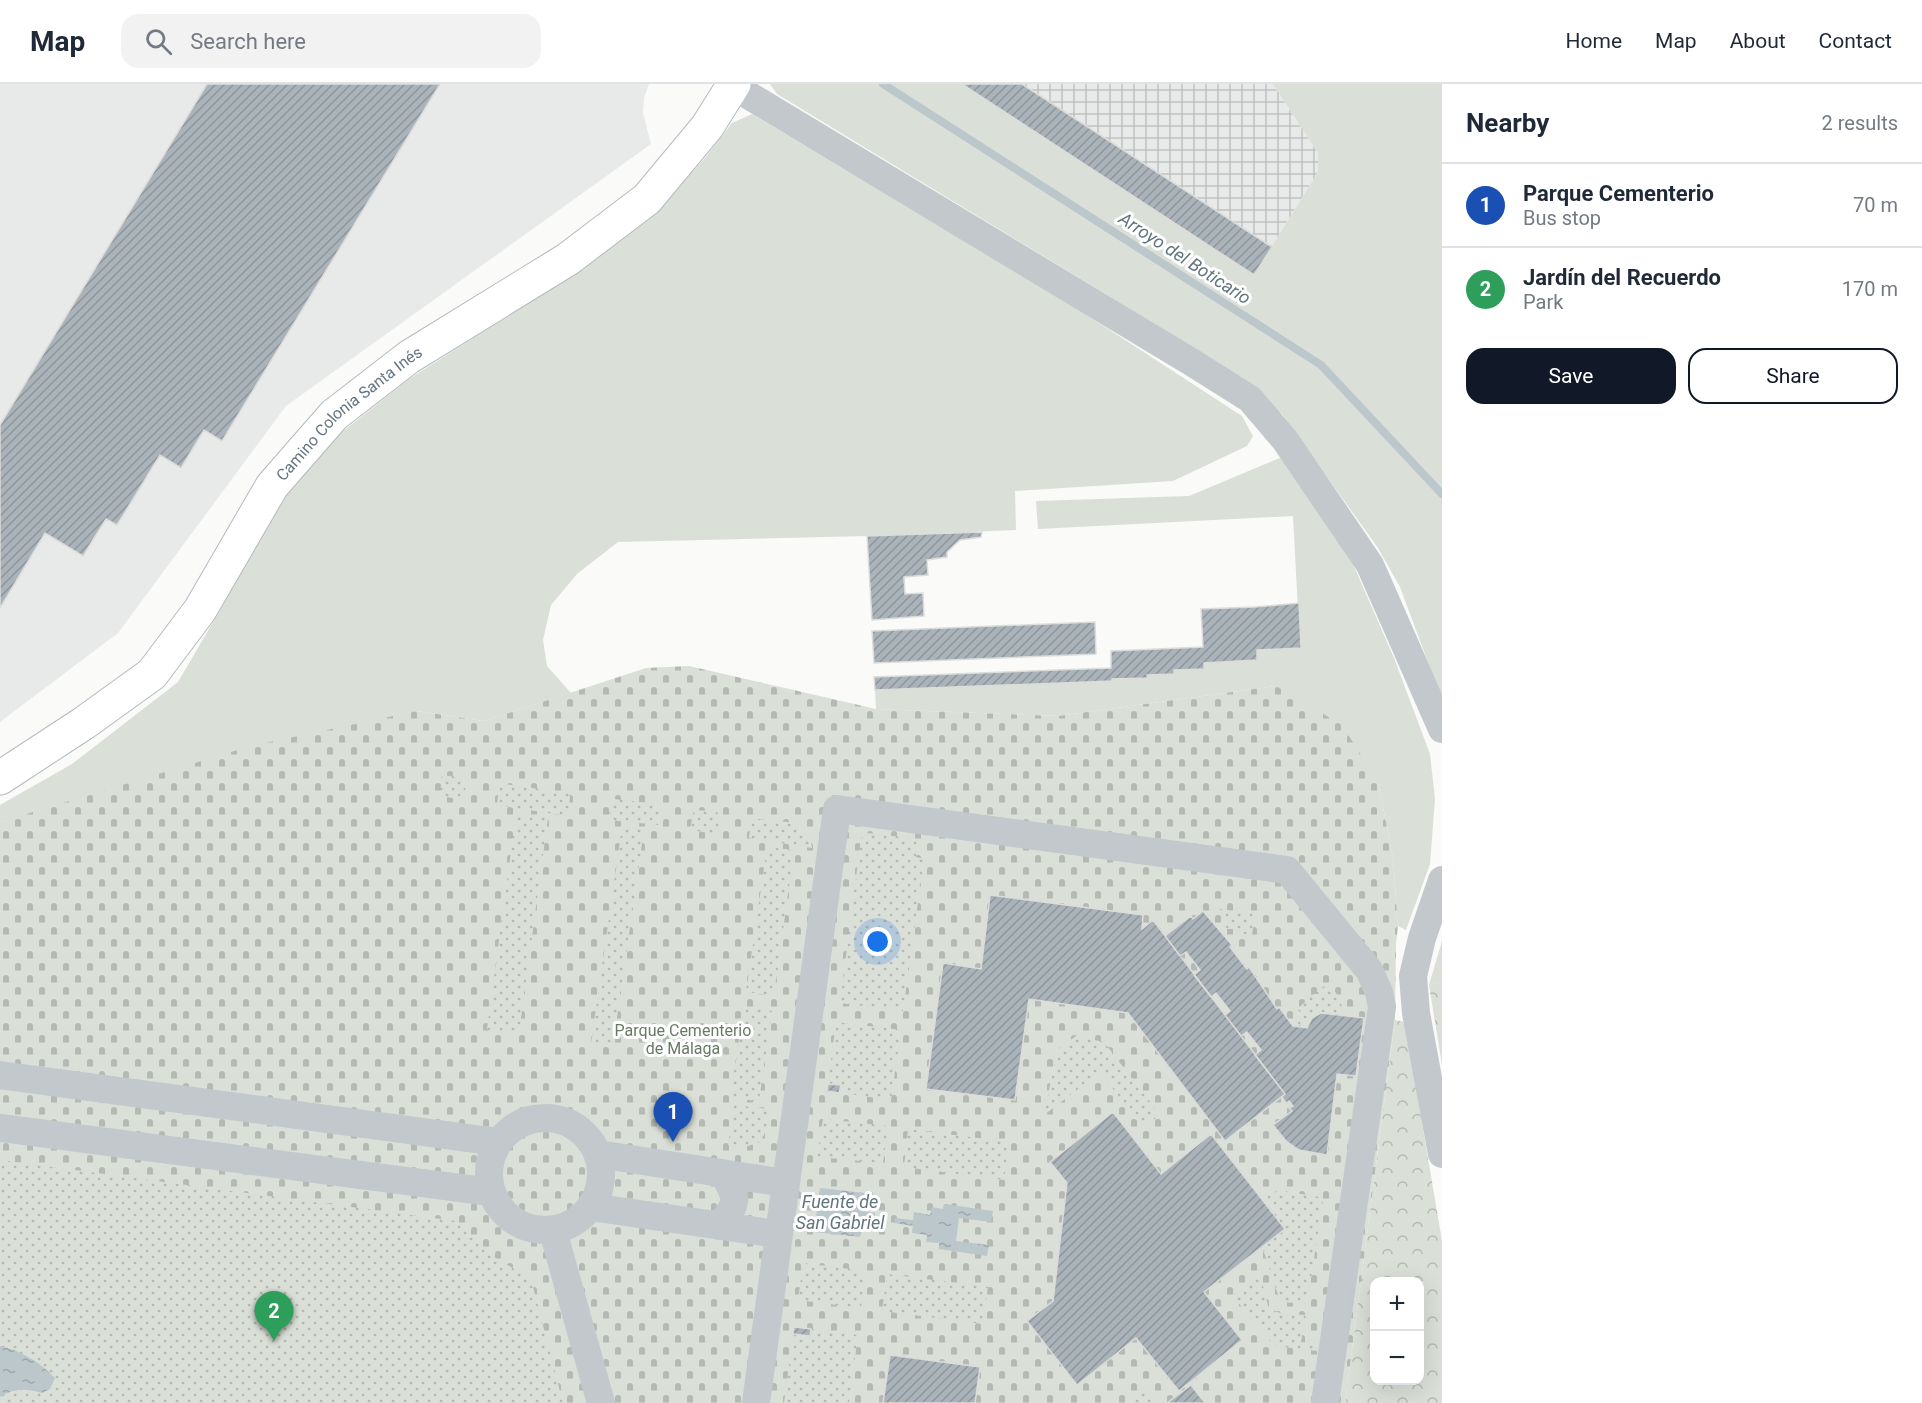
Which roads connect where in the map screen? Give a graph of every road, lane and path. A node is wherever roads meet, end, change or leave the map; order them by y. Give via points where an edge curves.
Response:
1 (734, 85) edge
2 (1442, 729) edge
3 (0, 778) edge
4 (1442, 880) edge
5 (1413, 976) junction
6 (1379, 992) junction
7 (0, 1075) edge
8 (0, 1128) edge
9 (498, 1142) junction
10 (598, 1154) junction
11 (1442, 1154) edge
12 (723, 1173) junction
13 (785, 1183) junction
14 (491, 1192) junction
15 (591, 1207) junction
16 (719, 1226) junction
17 (553, 1231) junction
18 (777, 1234) junction
19 (601, 1403) edge
20 (756, 1403) edge
21 (1325, 1403) edge

1 - 2 street via 1250,399 1285,440 1370,565
1 - 3 main road, Camino Colonia Santa Inés via 707,127 647,199 568,259 410,357 334,415 272,486 200,610 152,674
4 - 5 street
5 - 6 street
5 - 11 street
6 - 13 street via 1369,970 1287,870 837,809
6 - 21 street via 1382,1007
7 - 9 street
8 - 14 street
9 - 10 street via 520,1123 548,1118 569,1123 587,1136
9 - 14 street via 488,1166
10 - 12 street
10 - 15 street via 601,1182
12 - 13 street
12 - 16 street via 734,1193 733,1210
13 - 18 street
14 - 17 street via 505,1215 519,1224
15 - 16 street
15 - 17 street via 574,1222
16 - 18 street
17 - 19 street
18 - 20 street

